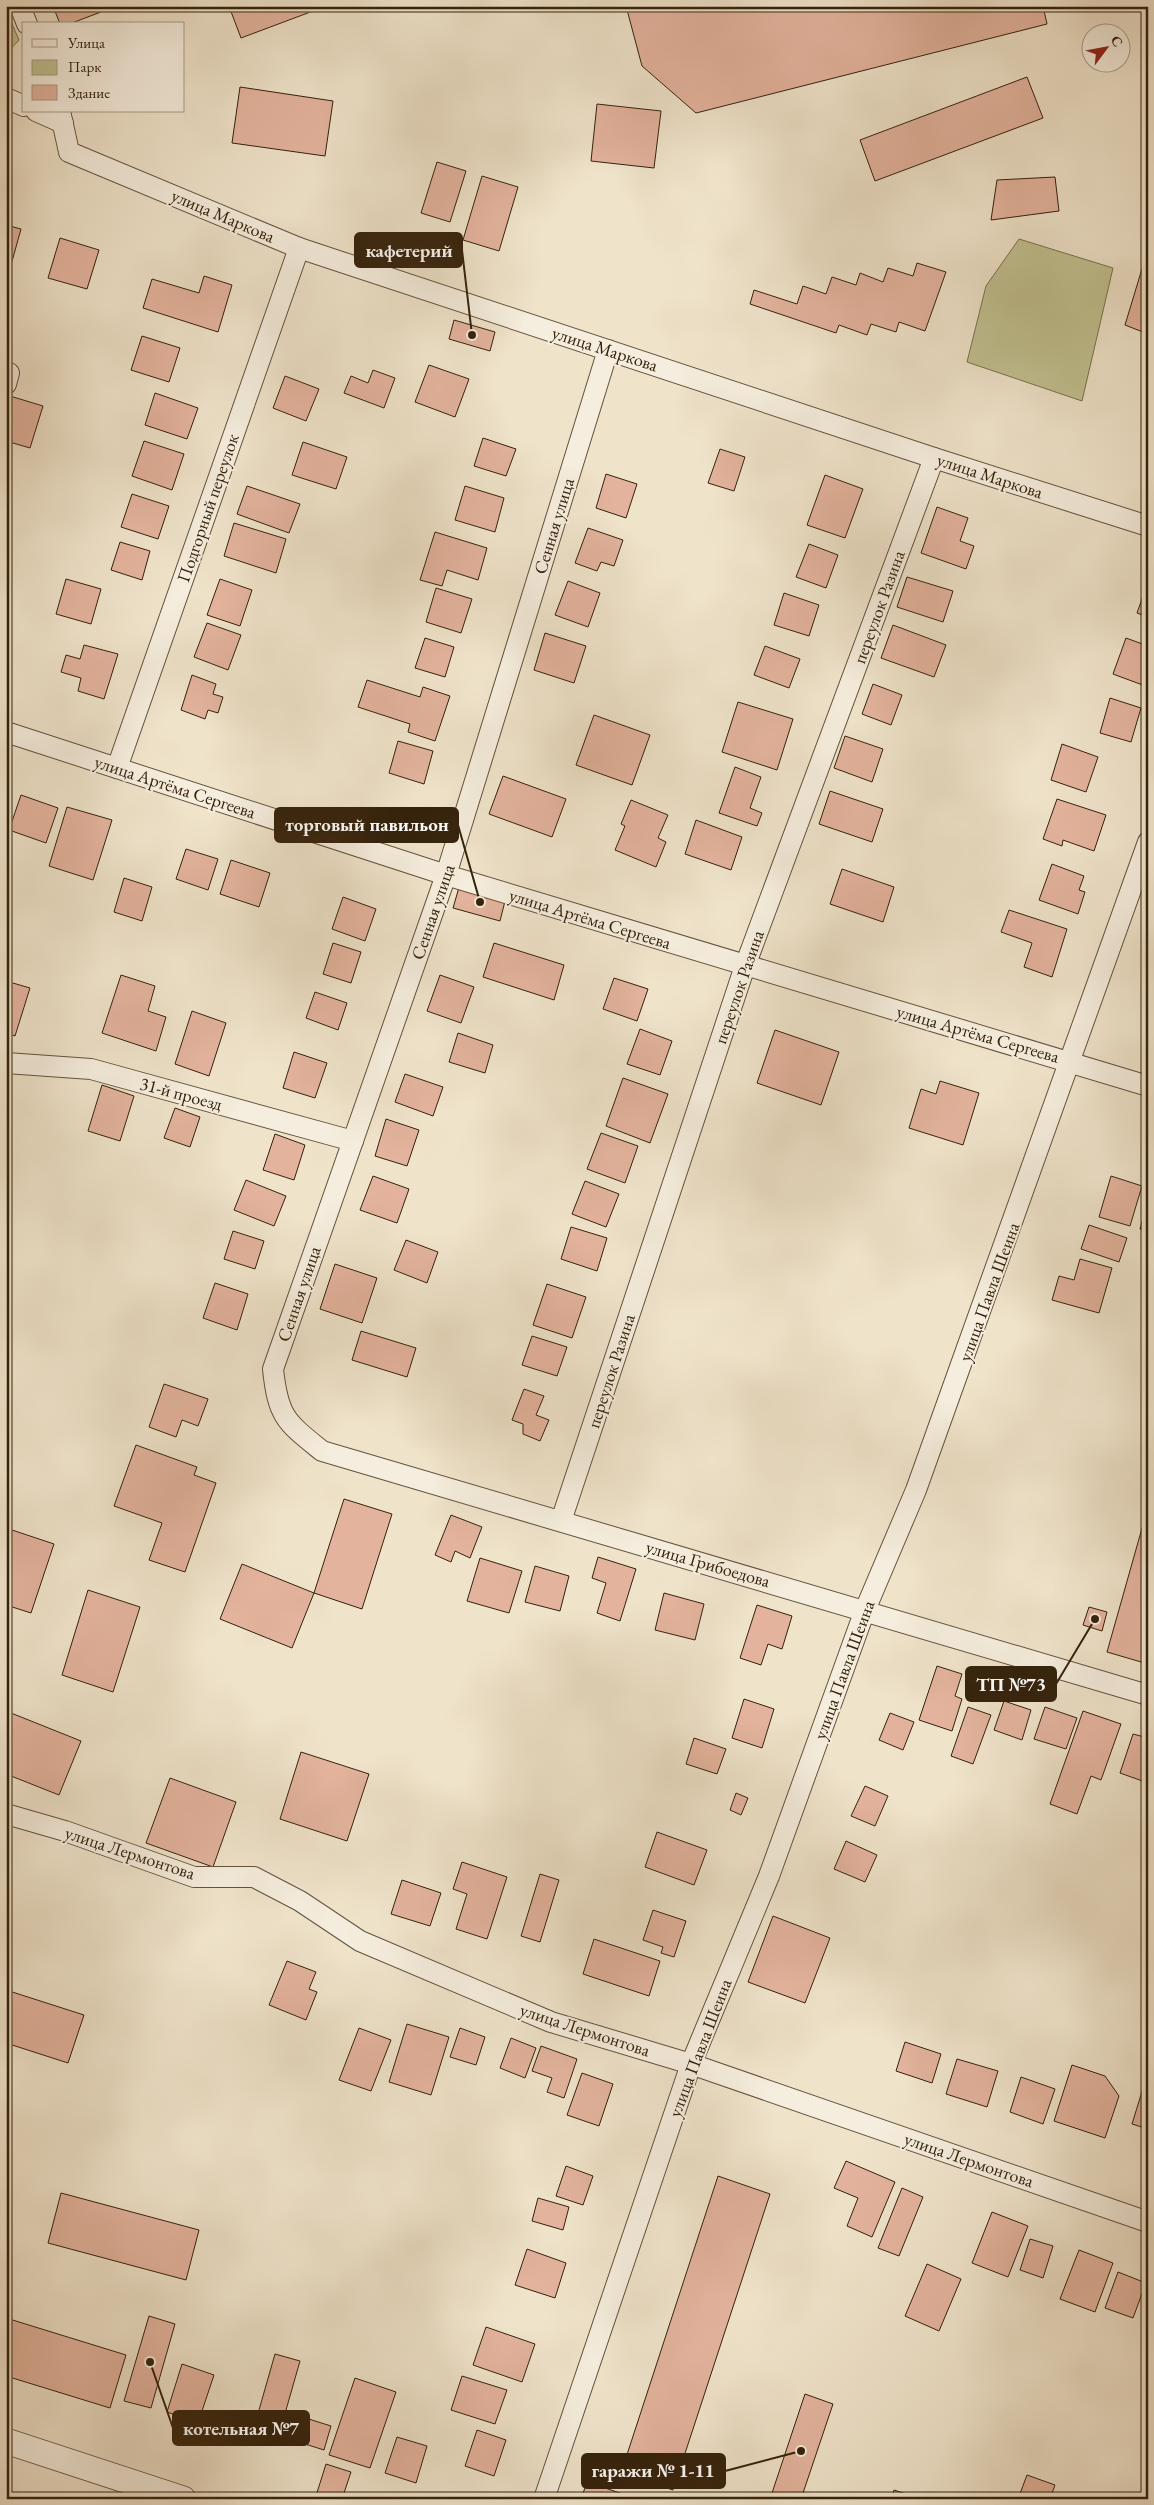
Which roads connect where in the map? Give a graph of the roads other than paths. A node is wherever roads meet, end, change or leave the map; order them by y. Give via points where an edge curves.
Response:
1 (20, 6) edge
2 (26, 22) edge
3 (6, 98) edge
4 (22, 105) edge
5 (40, 112) edge
6 (62, 117) edge
7 (299, 248) junction
8 (608, 350) junction
9 (934, 458) junction
10 (1148, 526) edge
11 (6, 732) edge
12 (117, 768) junction
13 (1148, 842) edge
14 (446, 875) junction
15 (745, 966) junction
16 (1071, 1061) junction
17 (6, 1063) edge
18 (1148, 1086) edge
19 (353, 1141) junction
20 (282, 1413) joint
21 (561, 1521) junction
22 (865, 1610) junction
23 (1148, 1695) edge
24 (6, 1814) edge
25 (691, 2064) junction
26 (1148, 2222) edge
27 (6, 2441) edge
28 (184, 2499) edge
29 (544, 2499) edge

1 - 2 street
3 - 4 street
5 - 6 street
6 - 7 street, улица Маркова via 69,152
7 - 8 street, улица Маркова
7 - 12 street, Подгорный переулок
8 - 9 street, улица Маркова
8 - 14 street, Сенная улица
9 - 10 street, улица Маркова
9 - 15 street, переулок Разина
11 - 12 street, улица Артёма Сергеева
12 - 14 street, улица Артёма Сергеева
13 - 16 street, улица Павла Шеина
14 - 15 street, улица Артёма Сергеева
14 - 19 street, Сенная улица
15 - 16 street, улица Артёма Сергеева
15 - 21 street, переулок Разина
16 - 18 street, улица Артёма Сергеева
16 - 22 street, улица Павла Шеина via 916,1490
17 - 19 street, 31-й проезд via 91,1069
19 - 20 street, Сенная улица via 273,1369 276,1398
20 - 21 street, улица Грибоедова via 292,1426 322,1451
21 - 22 street, улица Грибоедова
22 - 23 street, улица Грибоедова
22 - 25 street, улица Павла Шеина via 769,1876
24 - 25 street, улица Лермонтова via 194,1876 254,1877 300,1901 360,1941 551,2022
25 - 26 street, улица Лермонтова
25 - 29 street, улица Павла Шеина
27 - 28 street

